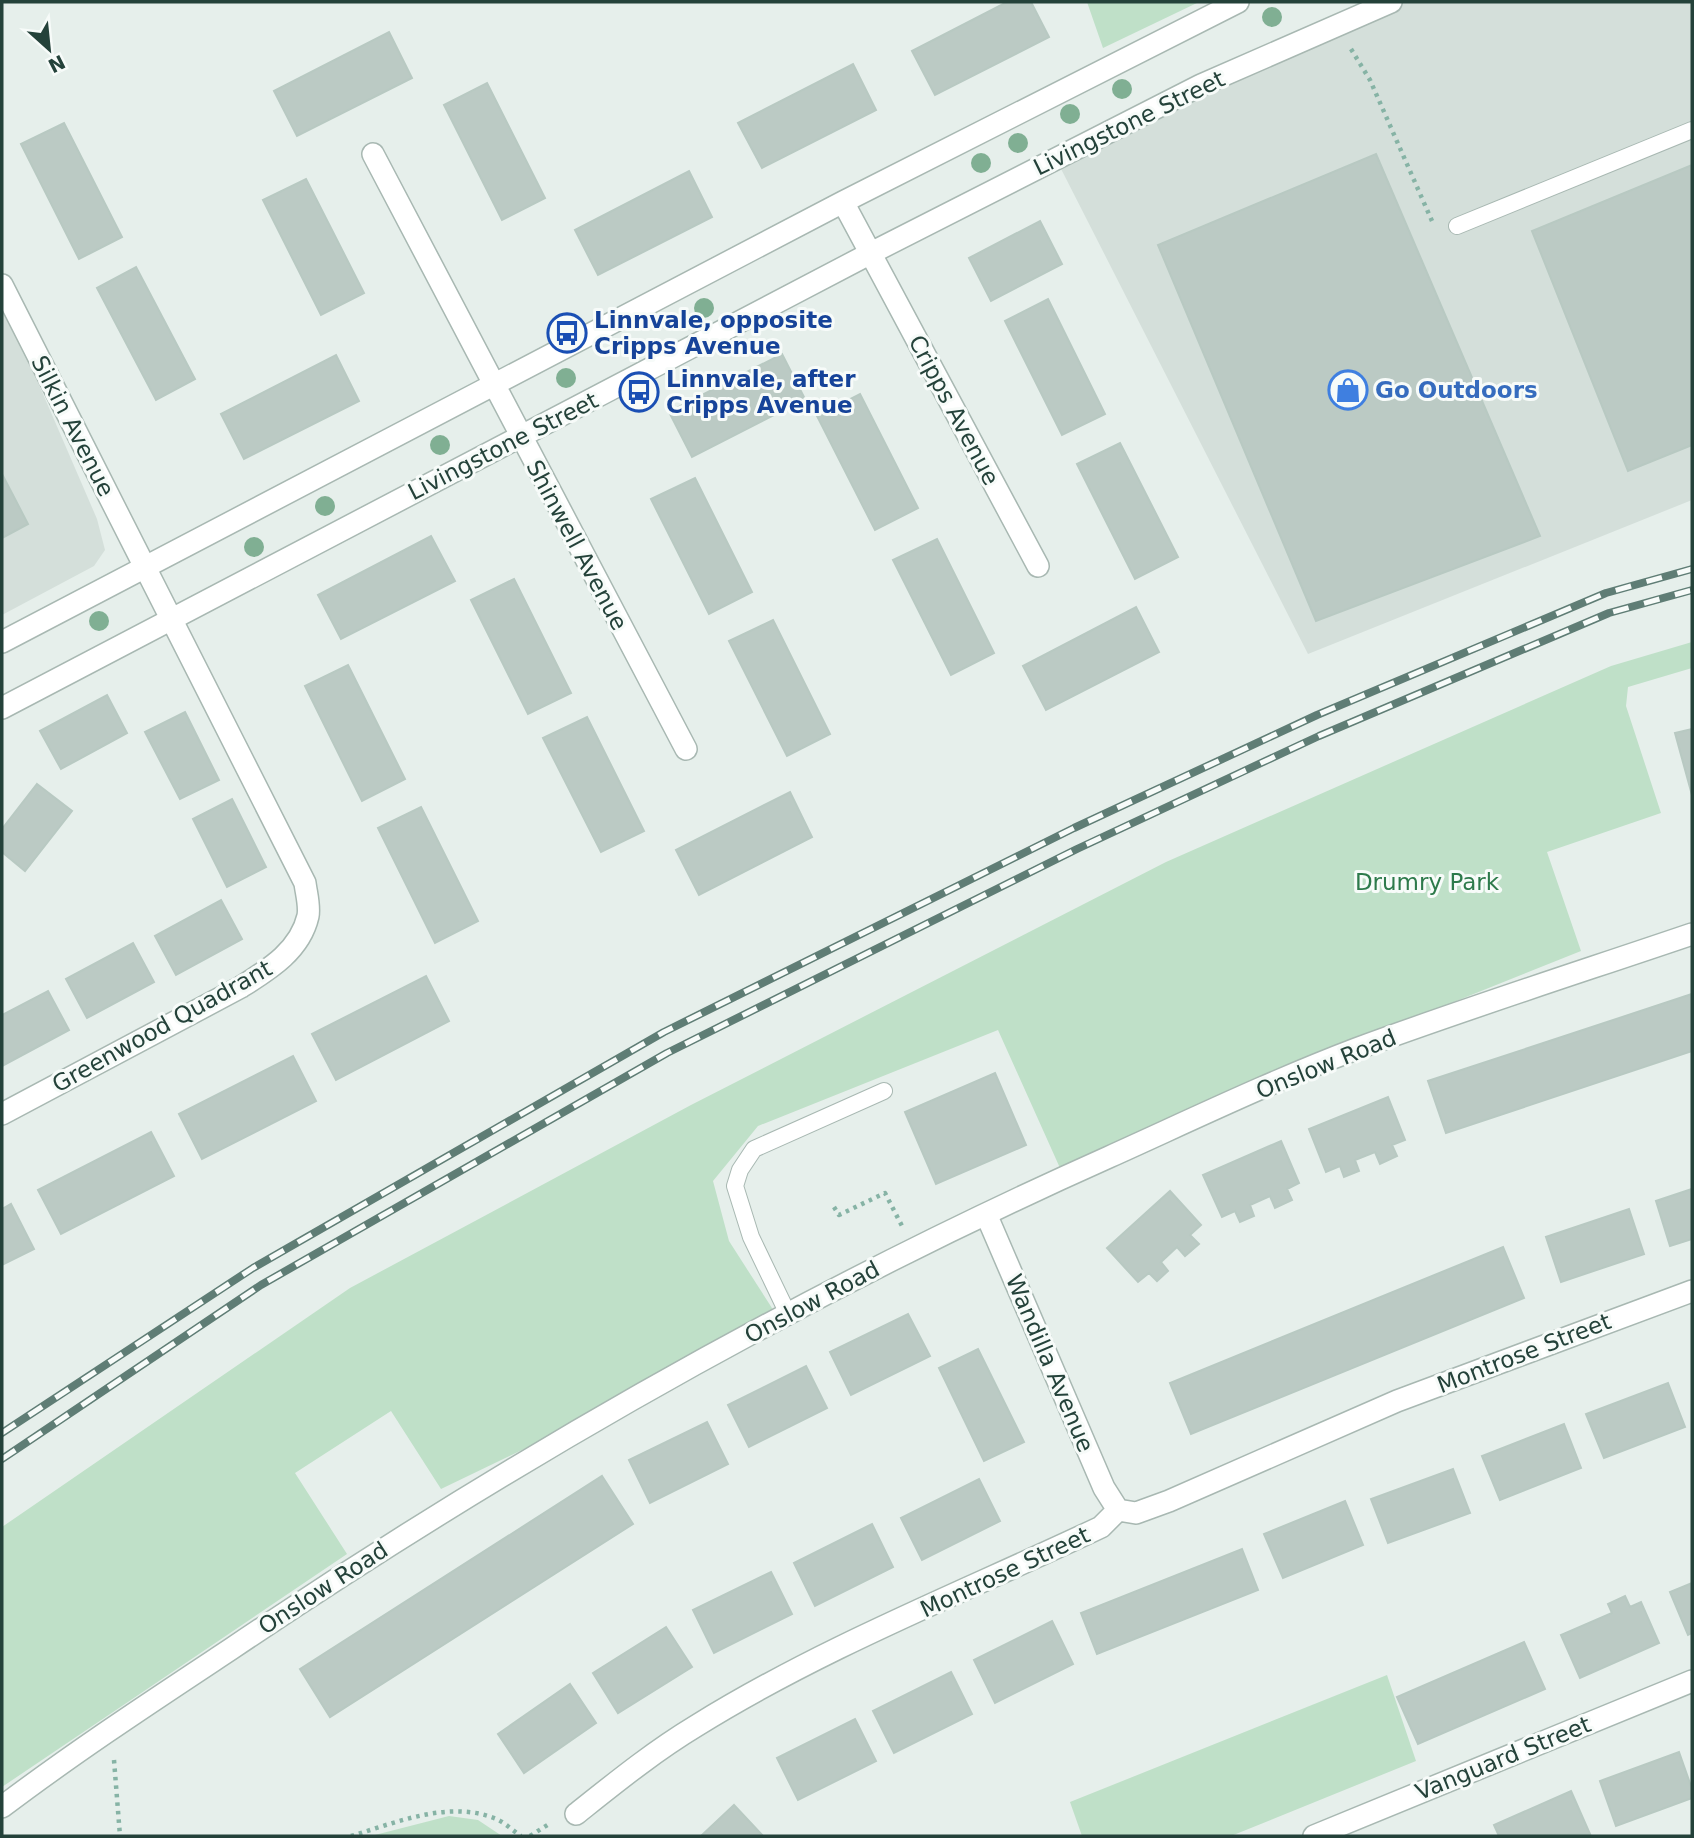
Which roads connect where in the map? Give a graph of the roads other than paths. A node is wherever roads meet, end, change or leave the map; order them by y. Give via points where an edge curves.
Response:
1 (1238, 2) edge
2 (1391, 2) edge
3 (1692, 130) edge
4 (373, 154) dead end
5 (843, 202) junction
6 (1457, 226) dead end
7 (871, 253) junction
8 (2, 285) edge
9 (494, 385) junction
10 (520, 439) junction
11 (1038, 566) dead end
12 (144, 568) junction
13 (171, 617) junction
14 (2, 642) edge
15 (2, 708) edge
16 (686, 749) dead end
17 (1692, 934) edge
18 (884, 1091) dead end
19 (2, 1114) edge
20 (986, 1214) junction
21 (1692, 1291) edge
22 (788, 1314) junction
23 (1118, 1510) junction
24 (1692, 1681) edge
25 (2, 1807) edge
26 (576, 1814) dead end
27 (1314, 1836) edge

1 - 5 street
2 - 7 street, Livingstone Street via 1200,85
3 - 6 lane
4 - 9 street, Shinwell Avenue
5 - 7 street
5 - 9 street
7 - 10 street, Livingstone Street
7 - 11 street, Cripps Avenue
8 - 12 street, Silkin Avenue
9 - 10 street, Shinwell Avenue
9 - 12 street
10 - 13 street, Livingstone Street
10 - 16 street, Shinwell Avenue
12 - 13 street
12 - 14 street
13 - 15 street, Livingstone Street
13 - 19 street, Greenwood Quadrant via 304,883 308,915 294,947 272,967
17 - 20 street, Onslow Road via 1353,1050
18 - 22 lane via 754,1149 740,1170 735,1186 751,1237
20 - 22 street, Onslow Road
20 - 23 street, Wandilla Avenue via 1104,1488
21 - 23 street, Montrose Street via 1397,1401 1136,1513
22 - 25 street, Onslow Road via 524,1460 367,1558
23 - 26 street, Montrose Street via 1101,1527 809,1664 696,1726
24 - 27 street, Vanguard Street

